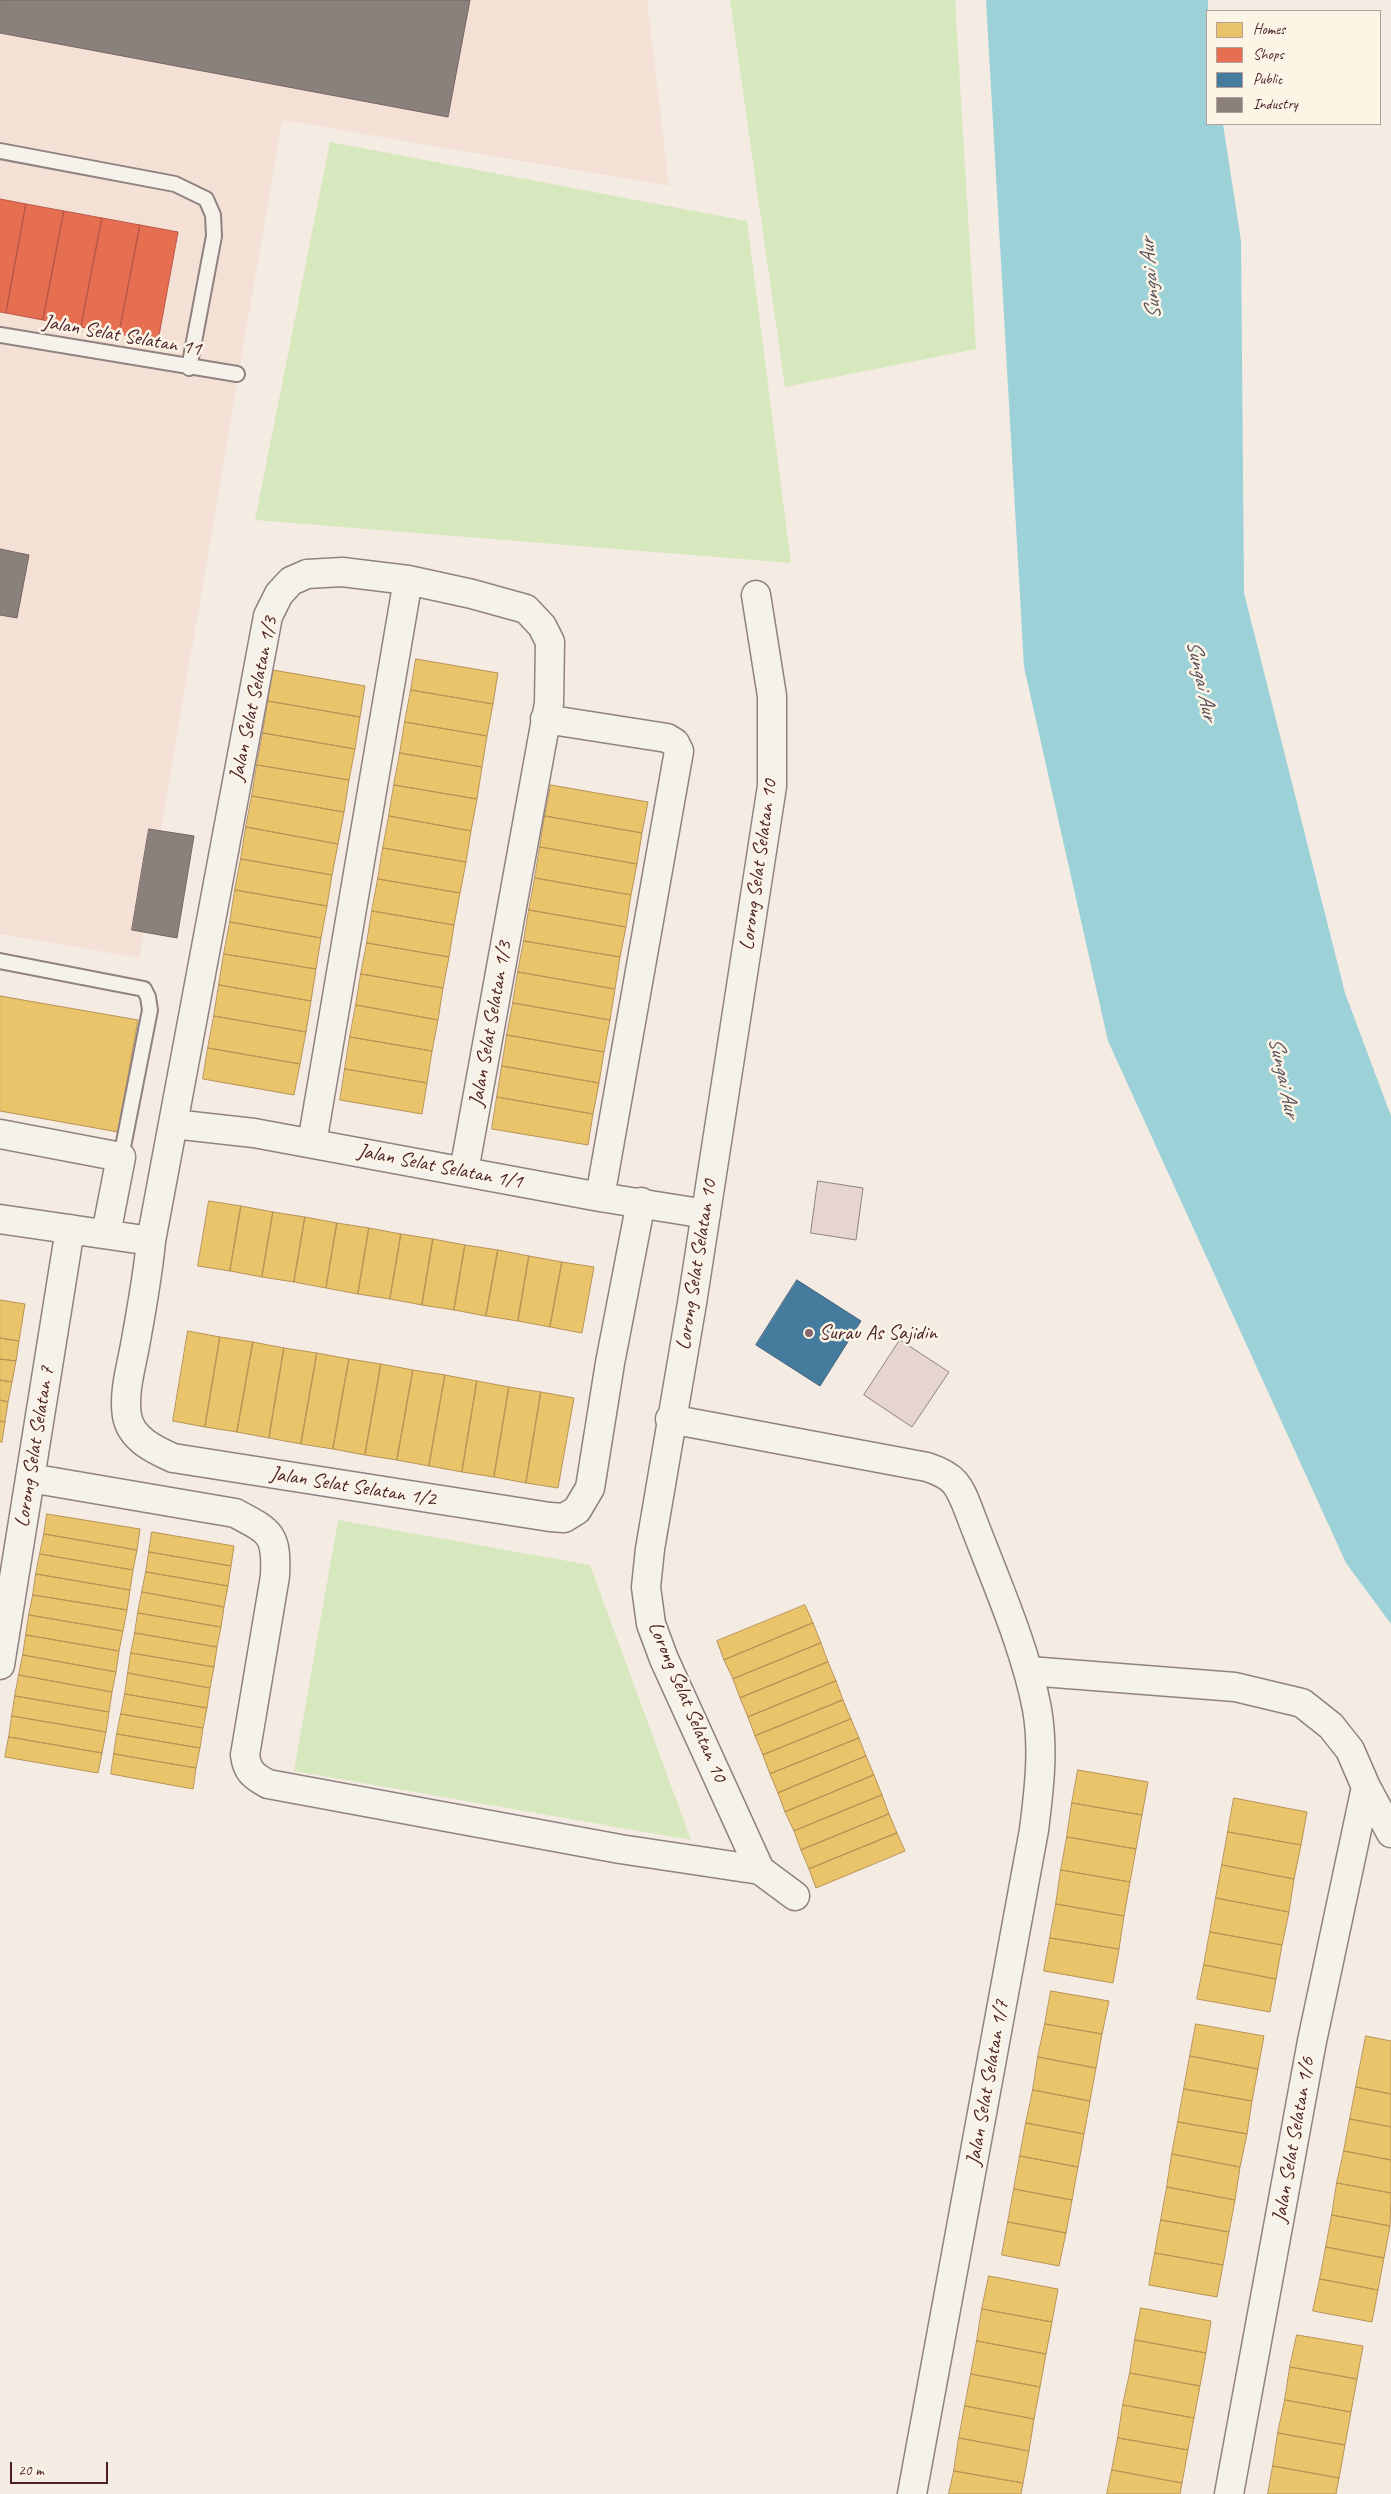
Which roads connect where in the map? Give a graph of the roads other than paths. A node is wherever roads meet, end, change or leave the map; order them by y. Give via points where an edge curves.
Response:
1 (0, 151) edge
2 (0, 335) edge
3 (189, 368) junction
4 (238, 374) dead end
5 (408, 580) junction
6 (756, 595) dead end
7 (545, 719) junction
8 (0, 961) edge
9 (173, 1124) junction
10 (0, 1134) edge
11 (312, 1143) junction
12 (122, 1157) junction
13 (464, 1170) junction
14 (600, 1197) junction
15 (641, 1202) junction
16 (706, 1214) junction
17 (0, 1218) edge
18 (70, 1229) junction
19 (106, 1234) junction
20 (152, 1241) junction
21 (670, 1419) junction
22 (30, 1478) junction
23 (0, 1665) edge
24 (1029, 1671) junction
25 (1366, 1787) junction
26 (1391, 1833) edge
27 (760, 1870) junction
28 (795, 1896) dead end
29 (912, 2494) edge
30 (1229, 2494) edge

1 - 3 lane via 175,184 206,198 213,215 214,236
2 - 3 lane, Jalan Selat Selatan 11
3 - 4 lane, Jalan Selat Selatan 11
5 - 7 street, Jalan Selat Selatan 1/3 via 526,609 542,626 550,642 549,703
5 - 9 street, Jalan Selat Selatan 1/3 via 342,572 308,574 291,581 279,594 268,616
5 - 11 street
6 - 16 street, Lorong Selat Selatan 10 via 772,696 772,786
7 - 13 street, Jalan Selat Selatan 1/3
7 - 14 street via 667,738 679,751
8 - 12 lane via 144,989 150,1010
9 - 11 street, Jalan Selat Selatan 1/1
9 - 20 street, Jalan Selat Selatan 1/2
10 - 12 street
11 - 13 street, Jalan Selat Selatan 1/1
12 - 19 street
13 - 14 street, Jalan Selat Selatan 1/1
14 - 15 street, Jalan Selat Selatan 1/1
15 - 16 street, Jalan Selat Selatan 1/1
15 - 20 street, Jalan Selat Selatan 1/2 via 590,1488 577,1510 564,1518 174,1458 150,1448 127,1418 128,1388
16 - 21 street, Lorong Selat Selatan 10
17 - 18 street
18 - 19 street
18 - 22 street, Lorong Selat Selatan 7
19 - 20 street
21 - 24 street, Jalan Selat Selatan 1/7 via 927,1467 954,1480 961,1490
21 - 27 street, Lorong Selat Selatan 10 via 646,1587 651,1624
22 - 23 street, Lorong Selat Selatan 7
22 - 27 street via 235,1513 271,1536 276,1553 275,1576 245,1755 247,1767 254,1777 268,1784 620,1849
24 - 25 street via 1235,1687 1302,1703 1331,1726 1350,1750
24 - 29 street, Jalan Selat Selatan 1/7 via 1037,1711 1041,1764 1034,1830
25 - 26 street
25 - 30 street, Jalan Selat Selatan 1/6 via 1310,2050
27 - 28 street, Lorong Selat Selatan 10

